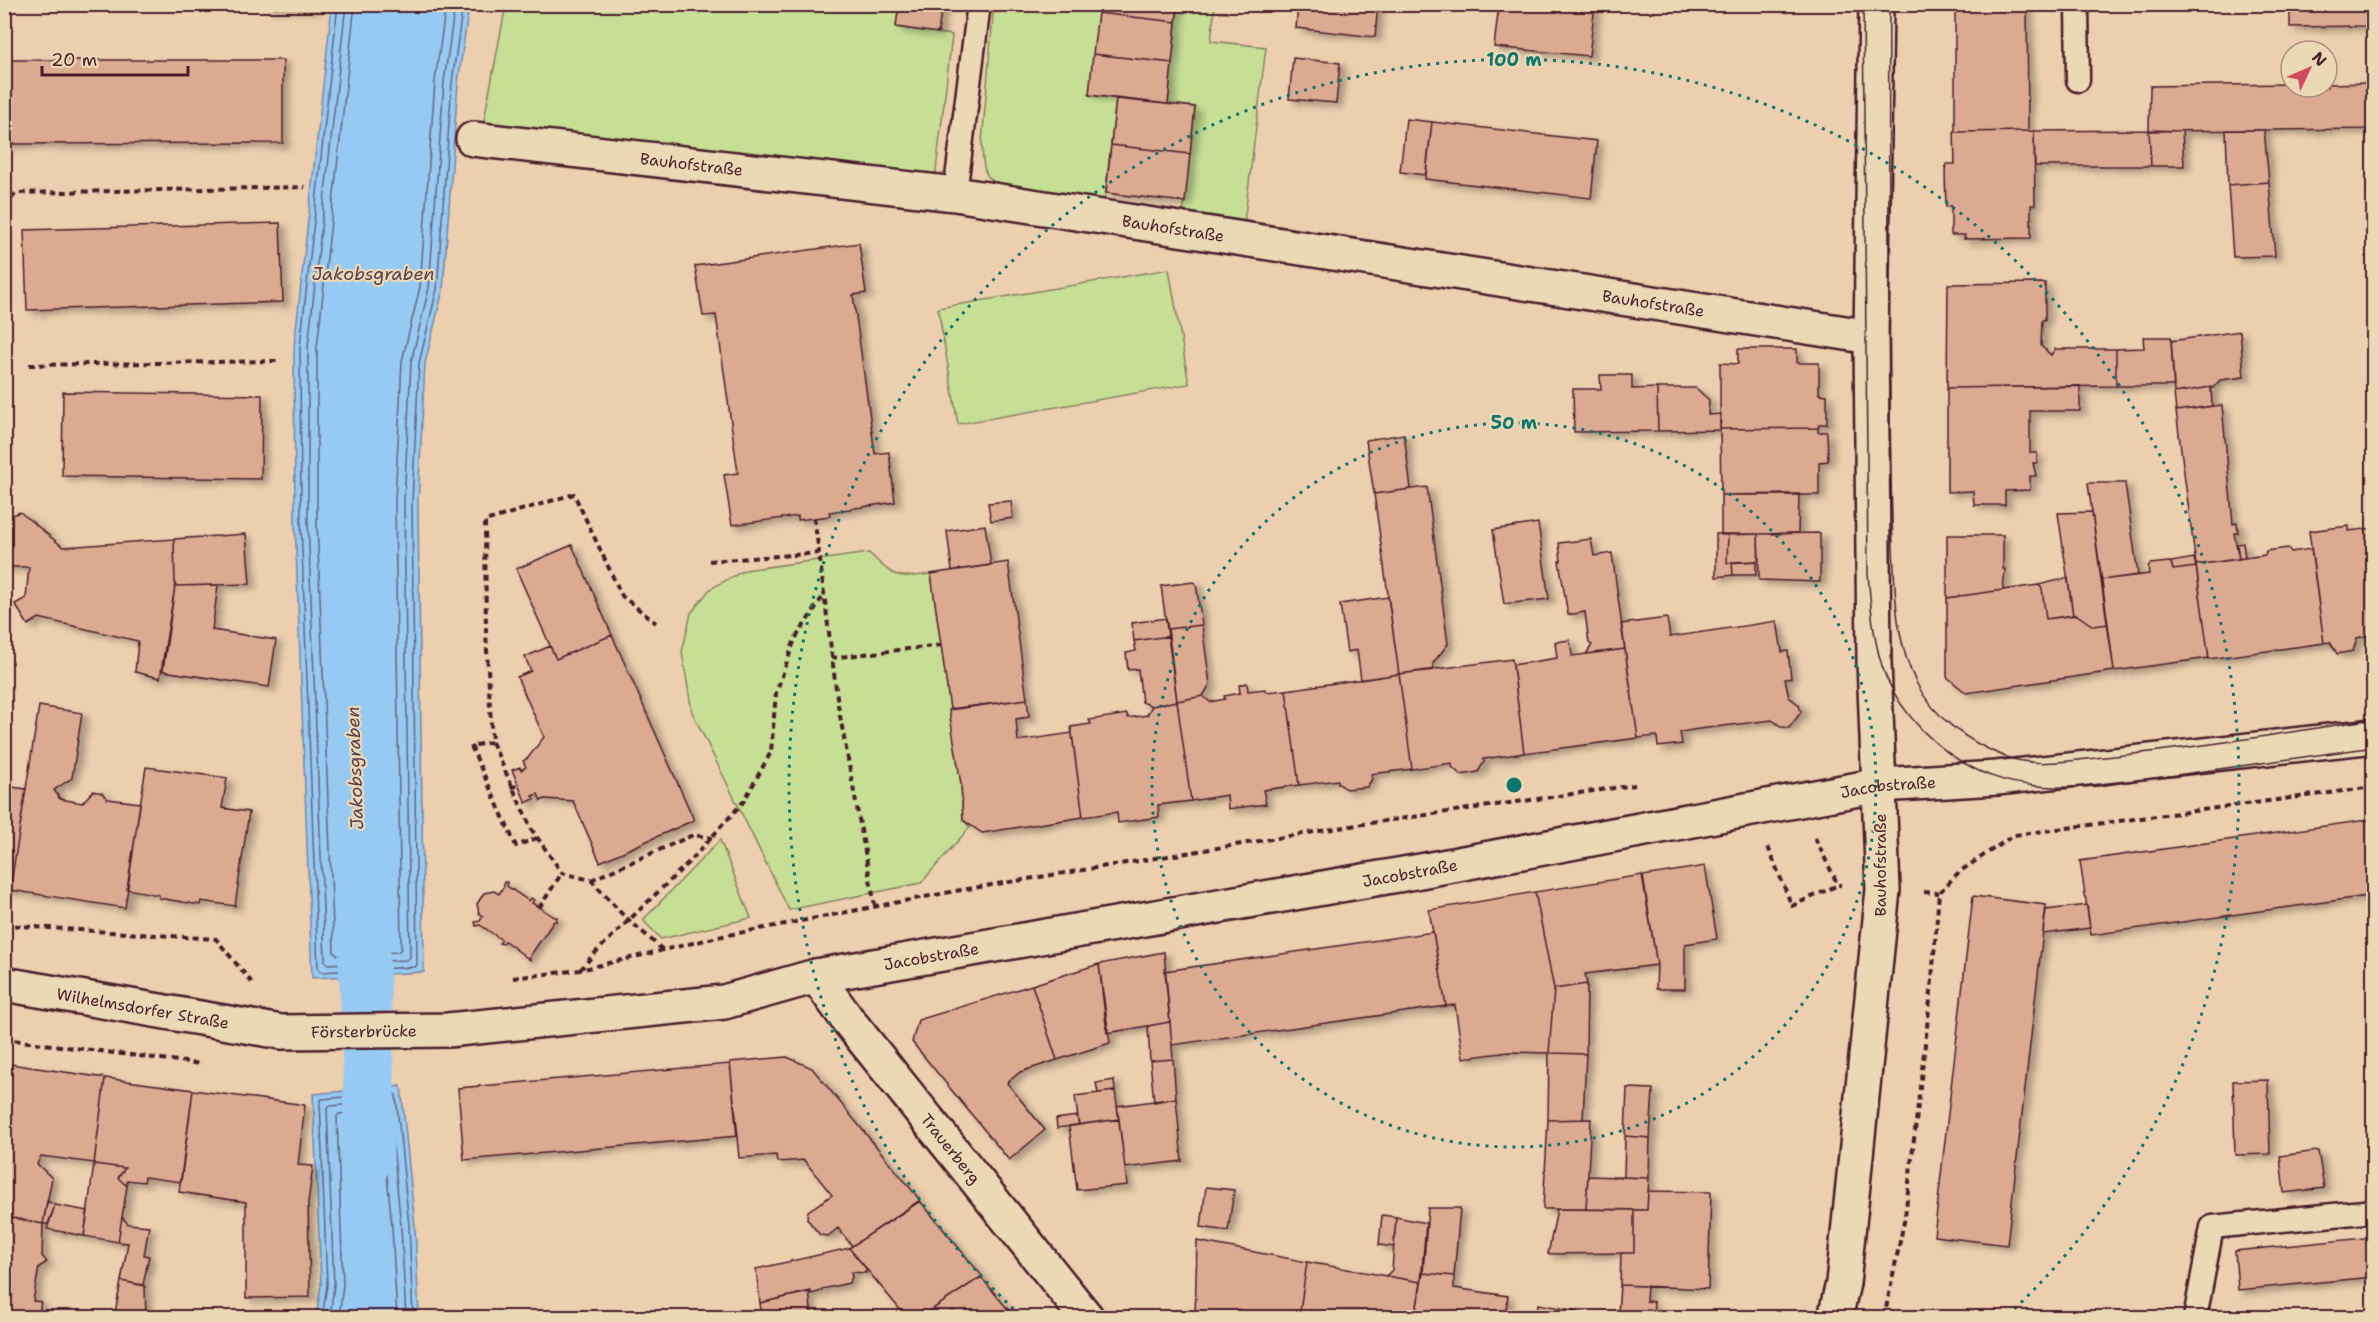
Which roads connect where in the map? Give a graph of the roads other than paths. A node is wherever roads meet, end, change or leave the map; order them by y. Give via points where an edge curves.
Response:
1 (979, 4) edge
2 (1876, 4) edge
3 (2077, 4) edge
4 (2078, 80) dead end
5 (473, 139) dead end
6 (955, 194) junction
7 (1871, 337) junction
8 (2373, 736) edge
9 (1880, 784) junction
10 (816, 976) junction
11 (4, 984) edge
12 (448, 1030) joint
13 (281, 1032) joint
14 (2373, 1211) edge
15 (1087, 1317) edge
16 (1835, 1317) edge
17 (2195, 1317) edge

1 - 6 lane
2 - 7 street, Bauhofstraße
3 - 4 lane
5 - 6 street, Bauhofstraße
6 - 7 street, Bauhofstraße
7 - 9 street, Bauhofstraße via 1874,662
8 - 9 street, Jacobstraße via 1996,778
9 - 10 street, Jacobstraße via 1415,872
9 - 16 street, Bauhofstraße via 1883,890 1843,1283
10 - 12 street, Jacobstraße via 734,1000
10 - 15 street, Trauerberg
11 - 13 street, Wilhelmsdorfer Straße
12 - 13 street, Försterbrücke
14 - 17 lane via 2212,1227

